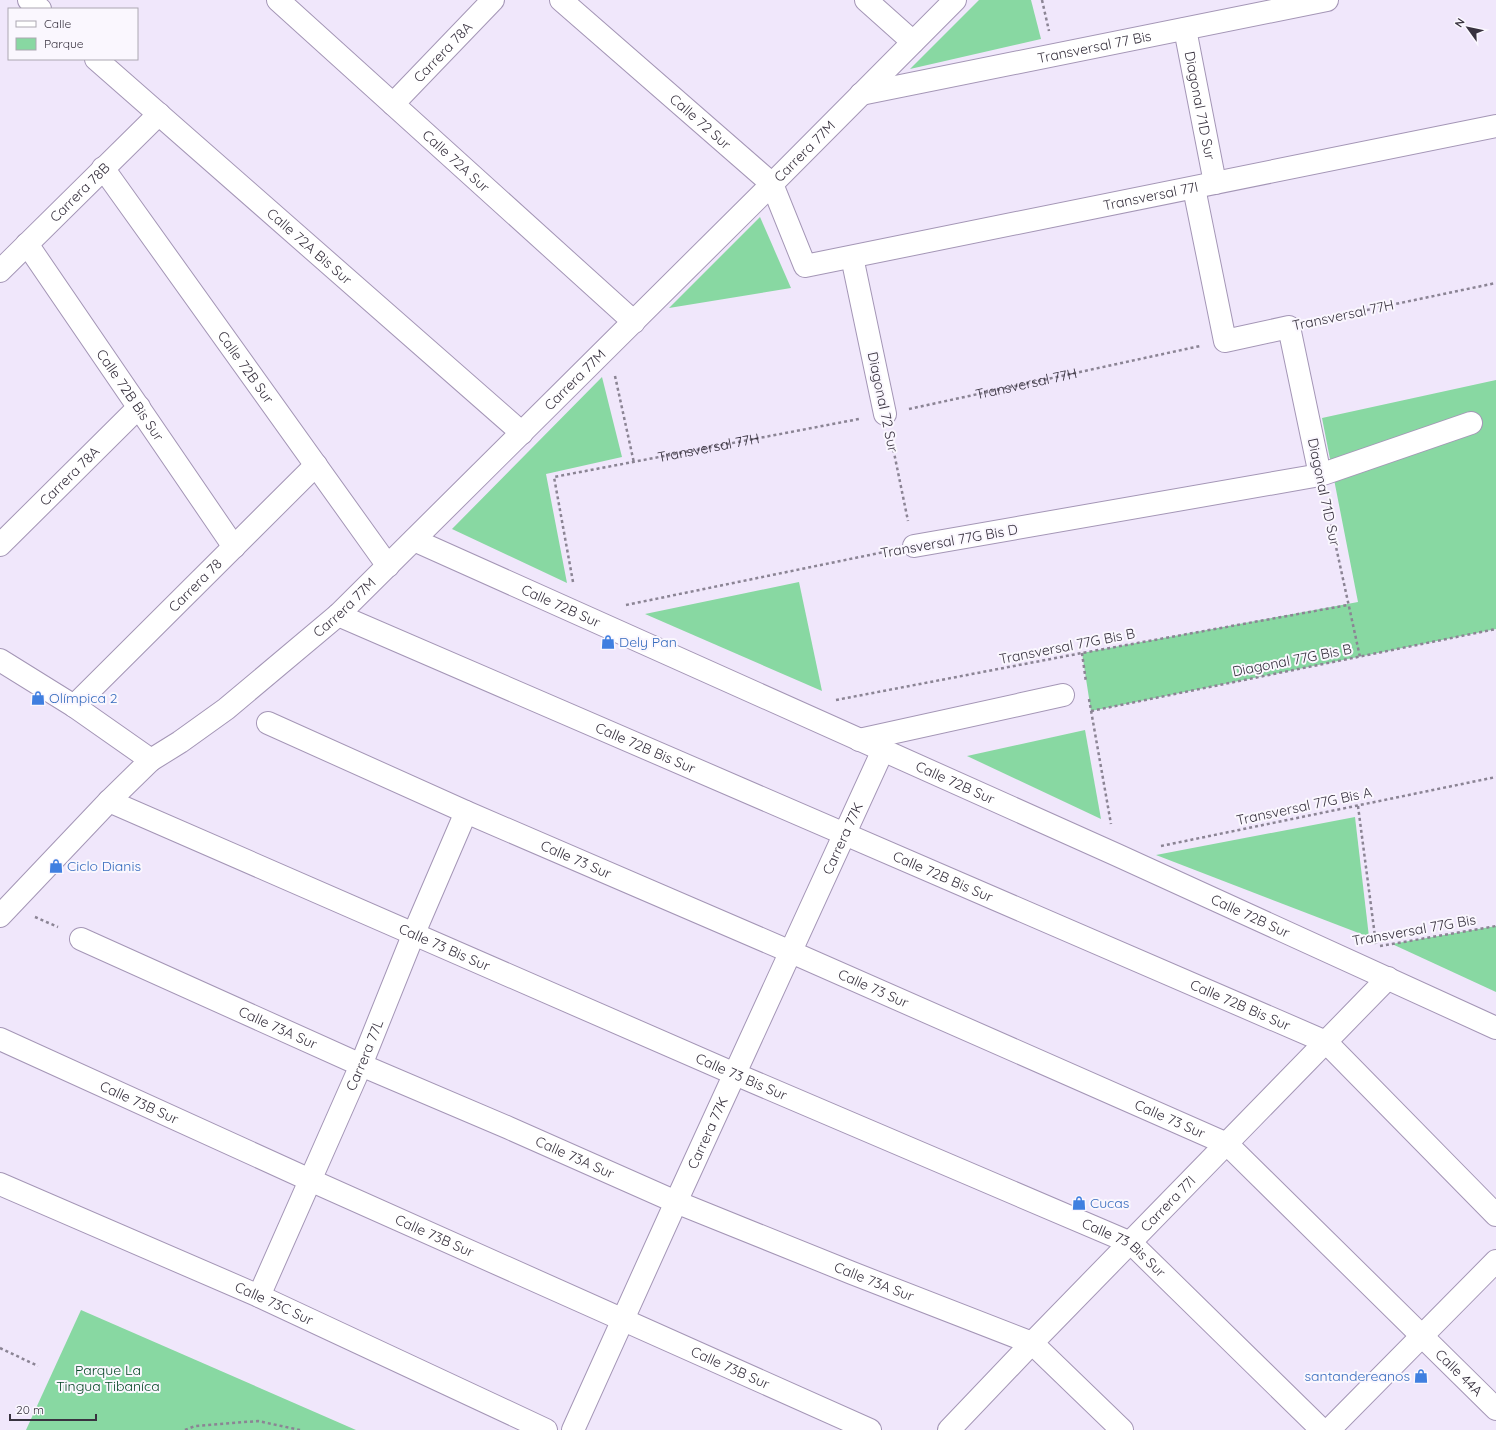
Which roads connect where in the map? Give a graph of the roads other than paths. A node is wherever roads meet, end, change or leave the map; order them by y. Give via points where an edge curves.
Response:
1 (29, 0) edge
2 (278, 0) edge
3 (493, 0) edge
4 (562, 0) edge
5 (866, 0) edge
6 (955, 0) edge
7 (1327, 0) edge
8 (39, 8) edge
9 (1185, 28) junction
10 (913, 42) junction
11 (97, 60) edge
12 (861, 94) junction
13 (393, 104) junction
14 (159, 114) junction
15 (1496, 126) edge
16 (103, 168) junction
17 (1216, 183) junction
18 (772, 184) junction
19 (1194, 188) junction
20 (27, 244) junction
21 (852, 257) junction
22 (805, 266) joint
23 (0, 271) edge
24 (634, 322) junction
25 (1288, 327) joint
26 (139, 407) junction
27 (886, 414) road end
28 (1471, 424) dead end
29 (522, 433) junction
30 (316, 465) junction
31 (1320, 475) junction
32 (414, 540) junction
33 (0, 545) edge
34 (914, 546) road end
35 (234, 547) junction
36 (388, 566) junction
37 (338, 615) junction
38 (0, 660) edge
39 (1063, 695) dead end
40 (74, 706) junction
41 (268, 723) dead end
42 (859, 740) junction
43 (883, 750) junction
44 (151, 760) junction
45 (109, 801) junction
46 (466, 812) junction
47 (844, 834) junction
48 (4, 912) edge
49 (414, 933) junction
50 (81, 939) road end
51 (791, 952) junction
52 (1388, 978) junction
53 (1496, 1028) edge
54 (0, 1039) edge
55 (1326, 1042) junction
56 (362, 1065) junction
57 (736, 1074) junction
58 (1228, 1144) junction
59 (310, 1180) junction
60 (0, 1184) edge
61 (676, 1202) junction
62 (1496, 1215) edge
63 (1131, 1243) junction
64 (1496, 1261) edge
65 (259, 1296) junction
66 (623, 1319) junction
67 (1422, 1336) junction
68 (1032, 1343) junction
69 (1496, 1409) edge
70 (546, 1430) edge
71 (573, 1430) edge
72 (870, 1430) edge
73 (949, 1430) edge
74 (1122, 1430) edge
75 (1322, 1430) edge
76 (1329, 1430) edge

1 - 8 street
2 - 13 street, Calle 72A Sur
3 - 13 street, Carrera 78A
4 - 18 street, Calle 72 Sur
5 - 10 street
6 - 10 street, Carrera 77M
7 - 9 street, Transversal 77 Bis
9 - 12 street, Transversal 77 Bis
9 - 17 street, Diagonal 71D Sur
10 - 12 street, Carrera 77M
11 - 14 street, Calle 72A Bis Sur
12 - 18 street, Carrera 77M
13 - 24 street, Calle 72A Sur
14 - 16 street, Carrera 78B
14 - 29 street, Calle 72A Bis Sur
15 - 17 street, Transversal 77I
16 - 20 street, Carrera 78B
16 - 30 street, Calle 72B Sur
17 - 19 street, Transversal 77I
18 - 22 street, Calle 72 Sur
18 - 24 street, Carrera 77M
19 - 21 street, Transversal 77I
19 - 25 street, Transversal 77H via 1225,341
20 - 23 street, Carrera 78B
20 - 26 street, Calle 72B Bis Sur
21 - 22 street, Transversal 77I
21 - 27 street, Diagonal 72 Sur
24 - 29 street, Carrera 77M
25 - 31 street, Diagonal 71D Sur
26 - 33 street, Carrera 78A
26 - 35 street, Calle 72B Bis Sur
28 - 31 street, Transversal 77G Bis D
29 - 32 street, Carrera 77M
30 - 35 street, Carrera 78
30 - 36 street, Calle 72B Sur
31 - 34 street, Transversal 77G Bis D
32 - 36 street, Carrera 77M
32 - 42 street, Calle 72B Sur
35 - 40 street, Carrera 78
36 - 37 street, Carrera 77M
37 - 44 street, Carrera 77M via 226,709
37 - 47 street, Calle 72B Bis Sur
38 - 40 street
39 - 42 street
40 - 44 street
41 - 46 street, Calle 73 Sur
42 - 43 street, Calle 72B Sur
43 - 47 street, Carrera 77K
43 - 52 street, Calle 72B Sur
44 - 45 street
45 - 48 street
45 - 49 street, Calle 73 Bis Sur
46 - 49 street, Carrera 77L
46 - 51 street, Calle 73 Sur
47 - 51 street, Carrera 77K
47 - 55 street, Calle 72B Bis Sur
49 - 56 street, Carrera 77L
49 - 57 street, Calle 73 Bis Sur
50 - 56 street, Calle 73A Sur
51 - 57 street, Carrera 77K
51 - 58 street, Calle 73 Sur
52 - 53 street, Calle 72B Sur
52 - 55 street, Carrera 77I
54 - 59 street, Calle 73B Sur
55 - 58 street, Carrera 77I
55 - 62 street, Calle 72B Bis Sur
56 - 59 street, Carrera 77L
56 - 61 street, Calle 73A Sur
57 - 61 street, Carrera 77K
57 - 63 street, Calle 73 Bis Sur
58 - 63 street, Carrera 77I
58 - 67 street, Calle 73 Sur
59 - 65 street, Carrera 77L
59 - 66 street, Calle 73B Sur
60 - 65 street, Calle 73C Sur
61 - 66 street, Carrera 77K
61 - 68 street, Calle 73A Sur
63 - 68 street, Carrera 77I
63 - 75 street, Calle 73 Bis Sur
64 - 67 street
65 - 70 street, Calle 73C Sur
66 - 71 street, Carrera 77K
66 - 72 street, Calle 73B Sur
67 - 69 street, Calle 44A
67 - 76 street
68 - 73 street, Carrera 77I
68 - 74 street, Calle 73A Sur

